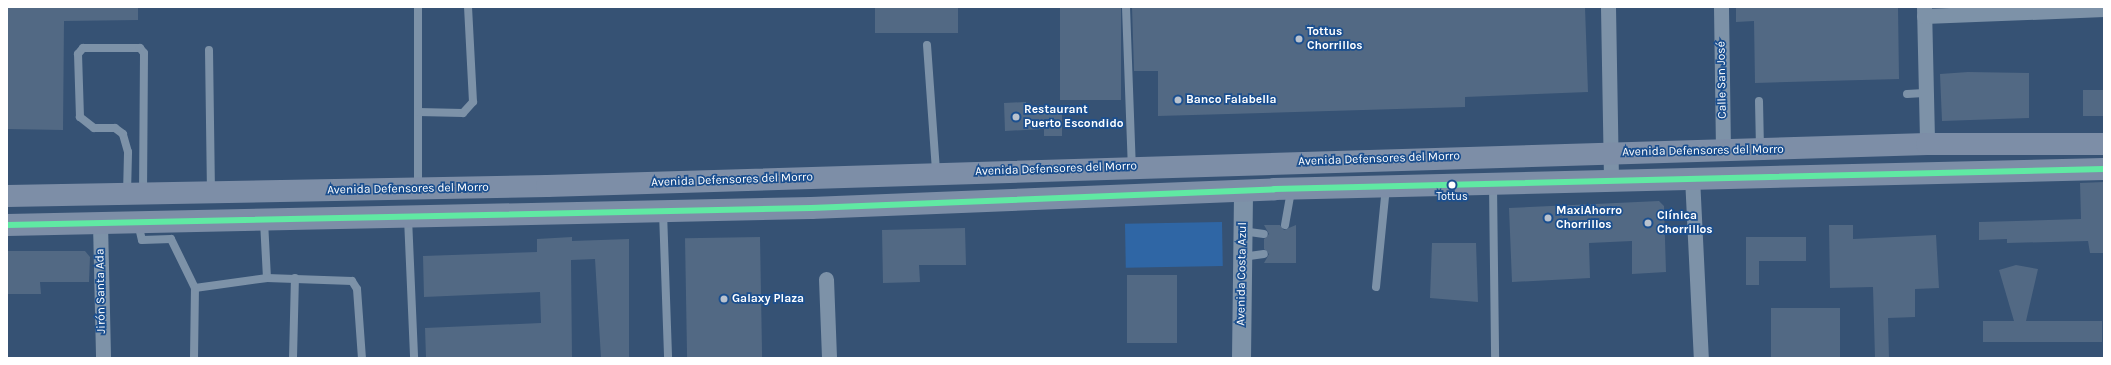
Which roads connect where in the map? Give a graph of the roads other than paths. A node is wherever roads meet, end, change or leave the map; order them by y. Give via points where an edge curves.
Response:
1 (418, 7) edge
2 (468, 7) edge
3 (1126, 7) edge
4 (1608, 7) edge
5 (1721, 7) edge
6 (2070, 8) edge
7 (2104, 9) edge
8 (1924, 12) edge
9 (927, 45) dead end
10 (210, 50) dead end
11 (1924, 93) junction
12 (1907, 94) dead end
13 (1759, 101) dead end
14 (418, 112) junction
15 (1927, 144) junction
16 (2104, 144) edge
17 (1760, 151) junction
18 (1723, 152) junction
19 (1611, 154) junction
20 (1132, 167) junction
21 (2104, 169) edge
22 (936, 173) junction
23 (1692, 177) junction
24 (1611, 180) junction
25 (1493, 185) junction
26 (547, 186) junction
27 (1386, 187) junction
28 (418, 188) junction
29 (1291, 189) junction
30 (1243, 191) junction
31 (211, 192) junction
32 (135, 194) junction
33 (7, 196) edge
34 (663, 212) junction
35 (549, 214) junction
36 (408, 217) junction
37 (264, 220) junction
38 (100, 223) junction
39 (138, 223) junction
40 (7, 225) edge
41 (1285, 225) dead end
42 (1242, 231) junction
43 (1264, 234) dead end
44 (1264, 254) dead end
45 (1242, 257) junction
46 (267, 278) junction
47 (295, 278) junction
48 (826, 279) dead end
49 (1376, 287) dead end
50 (195, 288) junction
51 (103, 358) edge
52 (194, 358) edge
53 (292, 358) edge
54 (362, 358) edge
55 (414, 358) edge
56 (668, 358) edge
57 (829, 358) edge
58 (1240, 358) edge
59 (1495, 358) edge
60 (1701, 358) edge

1 - 14 lane
2 - 14 lane via 473,102 462,113
3 - 20 lane
4 - 19 street
5 - 18 street, Calle San José
6 - 7 street
6 - 8 street
8 - 11 street
9 - 22 lane
10 - 31 lane
11 - 12 lane
11 - 15 street
13 - 17 lane
14 - 28 lane
15 - 16 main road, Avenida Defensores del Morro
15 - 17 main road, Avenida Defensores del Morro
17 - 18 main road, Avenida Defensores del Morro
18 - 19 main road, Avenida Defensores del Morro
19 - 20 main road, Avenida Defensores del Morro
19 - 24 street
20 - 22 main road, Avenida Defensores del Morro
21 - 23 main road
22 - 26 main road, Avenida Defensores del Morro
23 - 24 main road
23 - 60 street
24 - 25 main road
25 - 27 main road
25 - 59 lane
26 - 28 main road, Avenida Defensores del Morro
26 - 35 main road
27 - 29 main road
27 - 49 lane
28 - 31 main road, Avenida Defensores del Morro
29 - 30 main road
29 - 41 lane
30 - 34 main road
30 - 42 street, Avenida Costa Azul
31 - 32 main road, Avenida Defensores del Morro
32 - 32 lane via 123,134 115,128 94,128 80,117 78,54 83,48 140,48 144,53
32 - 33 main road, Avenida Defensores del Morro
34 - 35 main road
34 - 56 lane
35 - 36 main road
36 - 37 main road
36 - 55 lane
37 - 39 main road
37 - 46 lane
38 - 39 main road
38 - 40 main road
38 - 51 street, Jirón Santa Ada
39 - 50 lane via 142,240 171,239 174,242
42 - 43 lane
42 - 45 street, Avenida Costa Azul
44 - 45 lane
45 - 58 street, Avenida Costa Azul
46 - 47 lane
46 - 50 lane
47 - 53 lane
47 - 54 lane via 352,281 357,289
48 - 57 street
50 - 52 lane

